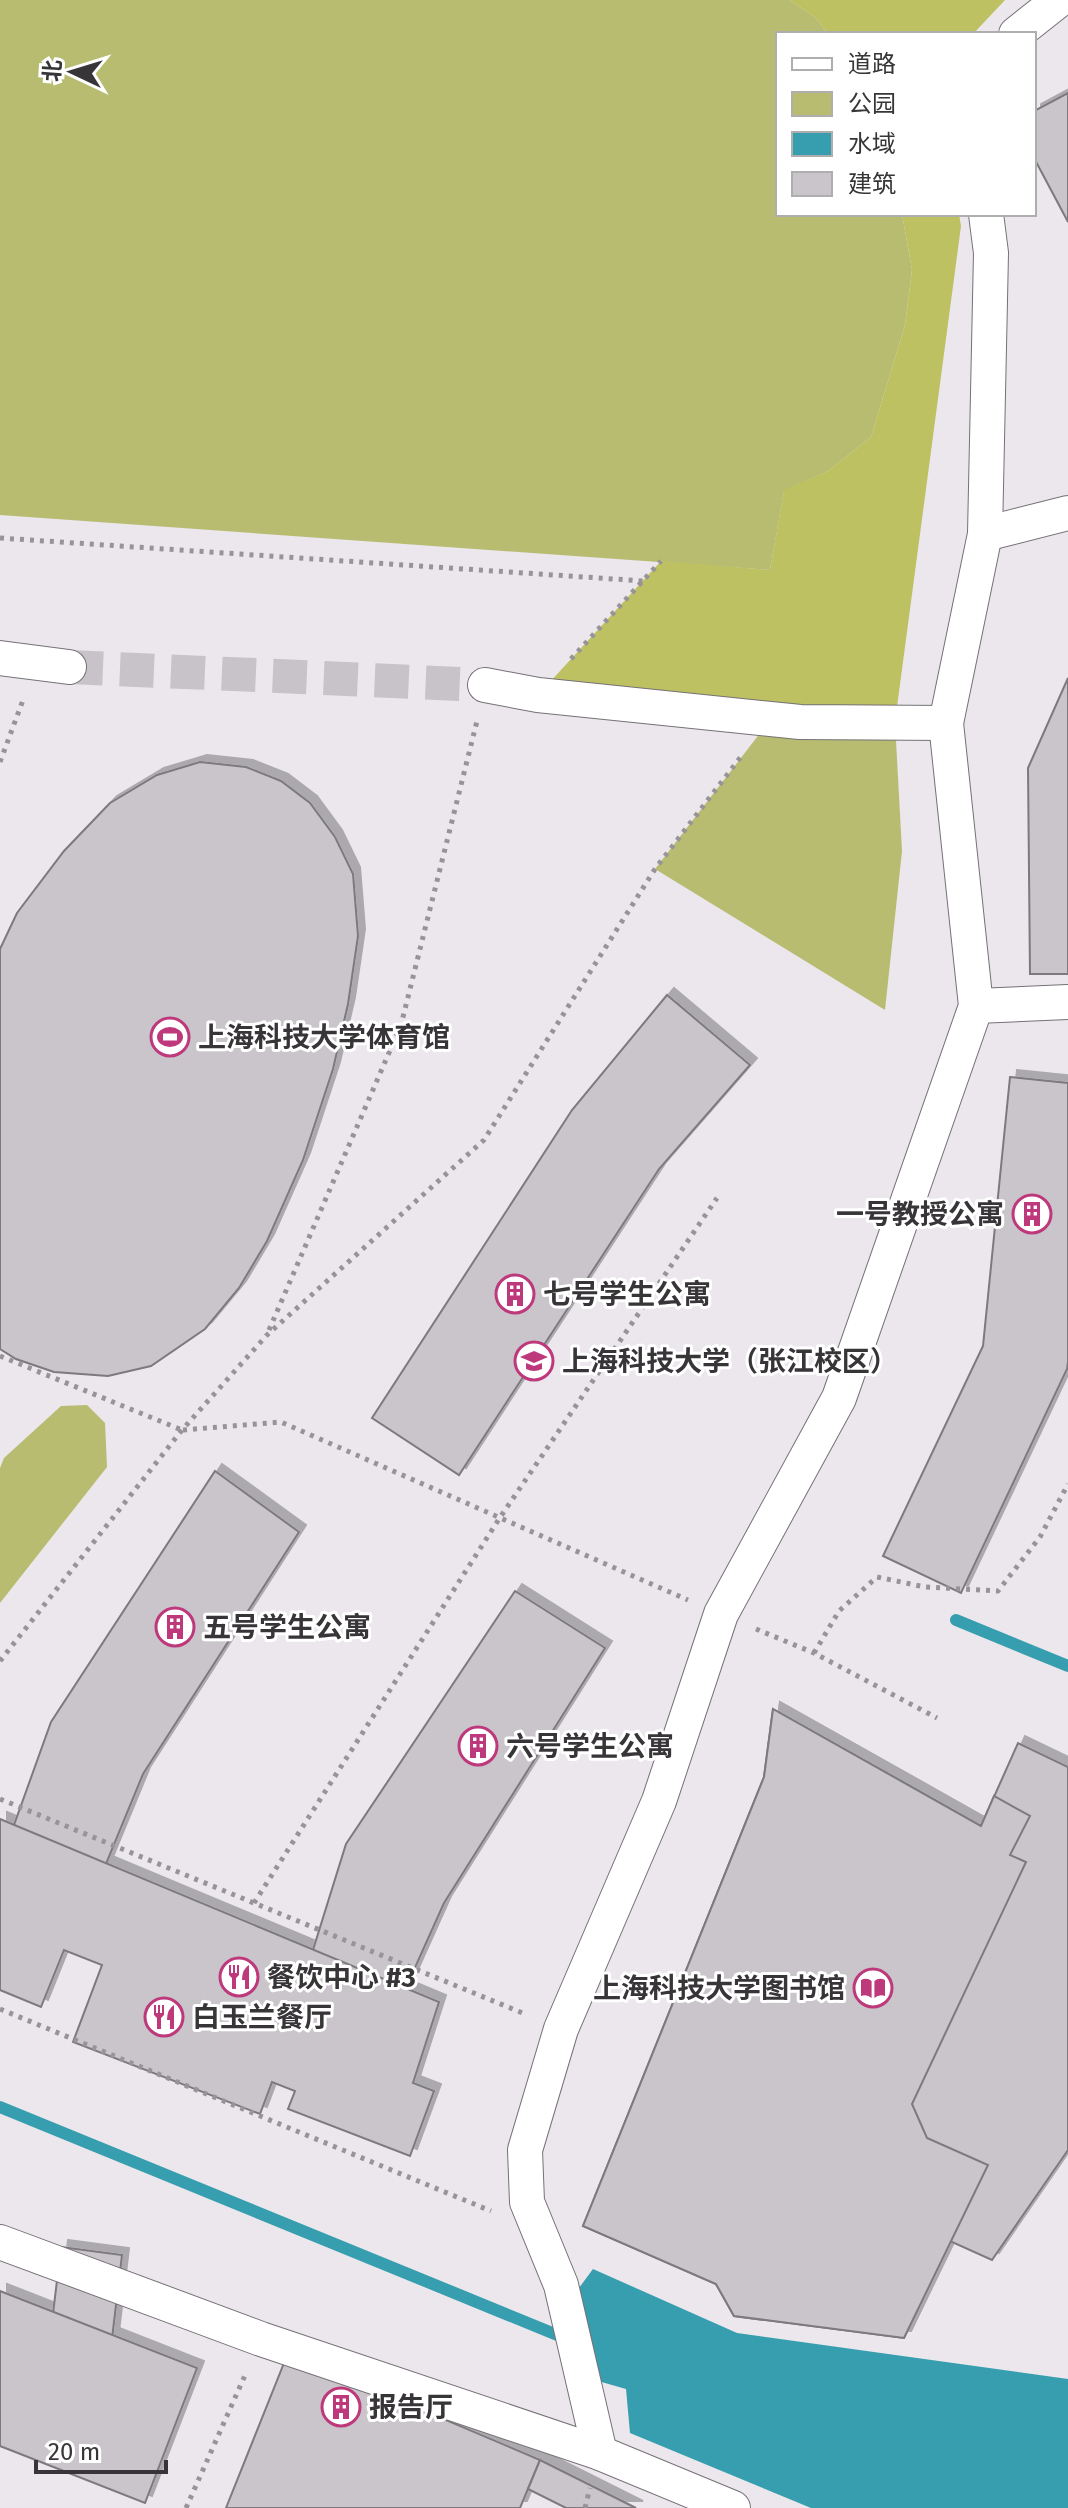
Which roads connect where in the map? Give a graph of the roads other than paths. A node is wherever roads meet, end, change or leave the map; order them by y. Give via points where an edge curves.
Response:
1 (1059, 0) edge
2 (1019, 32) edge
3 (986, 216) edge
4 (1068, 513) edge
5 (985, 534) junction
6 (0, 658) edge
7 (53, 665) tunnel mouth
8 (485, 685) tunnel mouth
9 (946, 723) junction
10 (1068, 1002) edge
11 (976, 1006) junction
12 (0, 2242) edge
13 (600, 2453) junction
14 (733, 2508) edge

1 - 2 street
3 - 5 street via 991,253
4 - 5 street
5 - 9 street
6 - 7 street
8 - 9 street via 800,722
9 - 11 street
10 - 11 street
11 - 13 street via 839,1398 721,1614 659,1801 561,2029 525,2150 527,2202 561,2285
12 - 13 street via 261,2339
13 - 14 street

